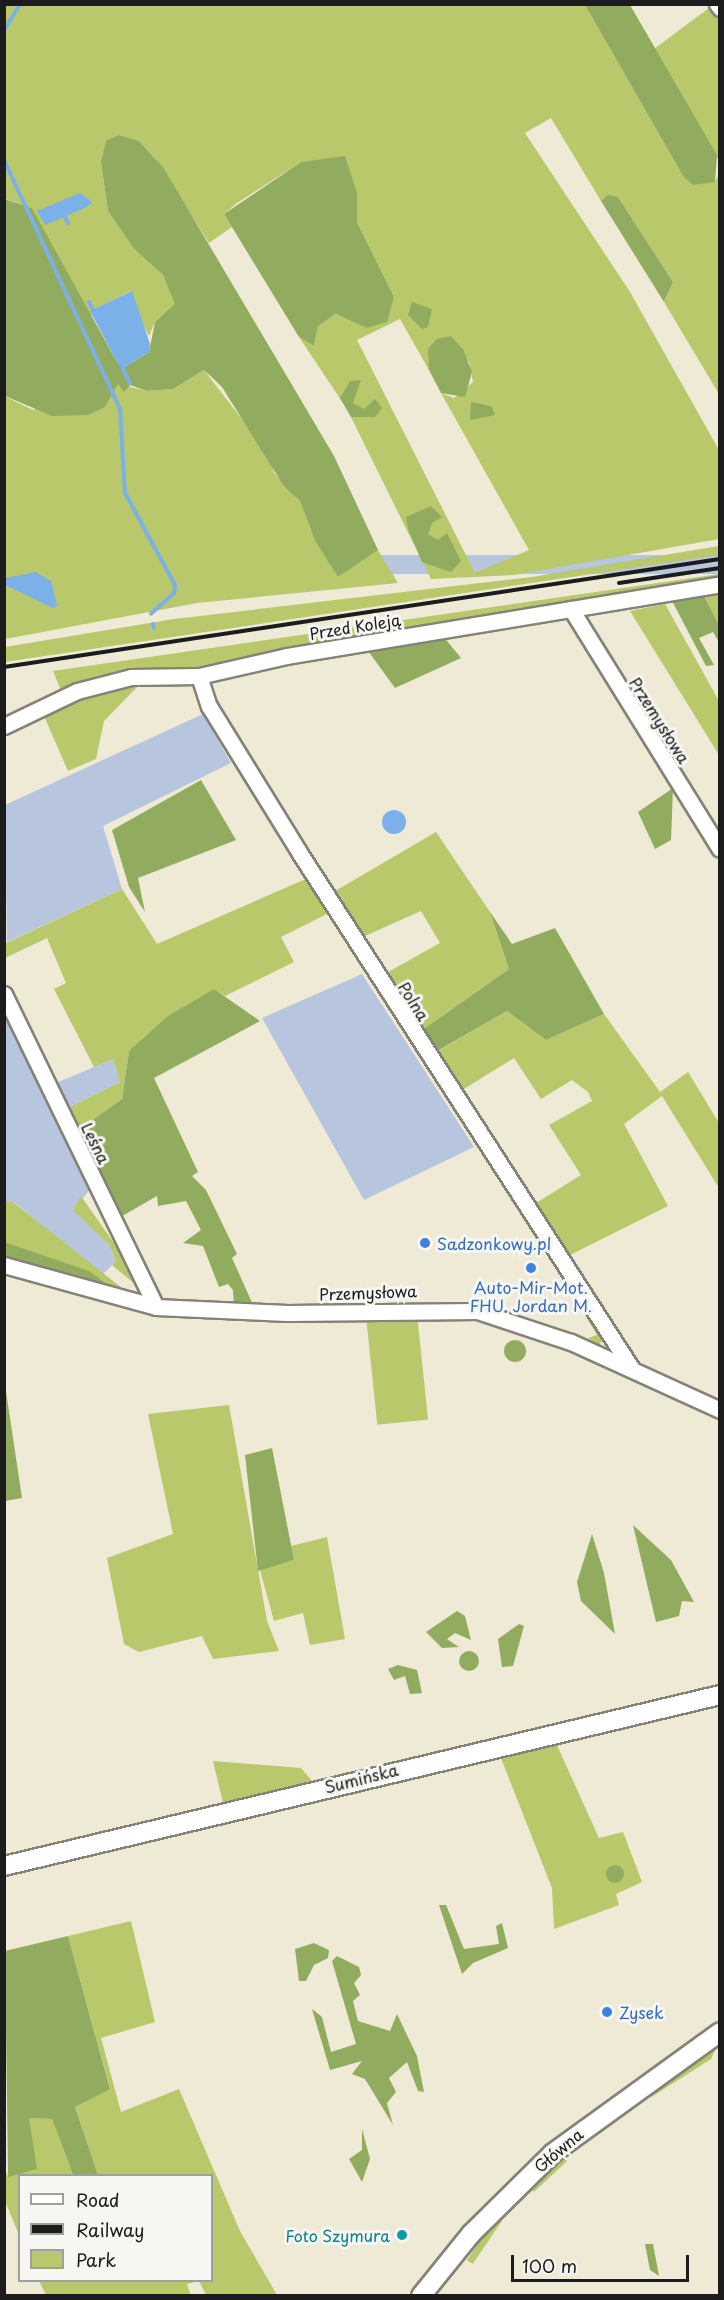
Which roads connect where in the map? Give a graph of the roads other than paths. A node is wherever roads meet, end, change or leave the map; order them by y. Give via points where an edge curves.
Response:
1 (720, 584) edge
2 (571, 609) junction
3 (199, 676) junction
4 (4, 726) edge
5 (720, 849) edge
6 (4, 994) edge
7 (4, 1265) edge
8 (156, 1307) junction
9 (611, 1337) junction
10 (599, 1355) junction
11 (632, 1370) junction
12 (720, 1410) edge
13 (720, 1695) edge
14 (4, 1866) edge
15 (720, 2032) edge
16 (421, 2295) edge

1 - 2 street, Przed Koleją
2 - 3 street, Przed Koleją via 287,656
2 - 5 street, Przemysłowa
3 - 4 street, Przed Koleją via 110,682 77,691
3 - 9 street, Polna via 209,706 246,768
6 - 8 street, Leśna
7 - 8 street, Przemysłowa
8 - 10 street, Przemysłowa via 287,1313 477,1311
9 - 10 street
9 - 11 street, Polna
10 - 11 street, Przemysłowa
11 - 12 street, Przemysłowa
13 - 14 street, Sumińska
15 - 16 street, Główna via 544,2160 471,2234

